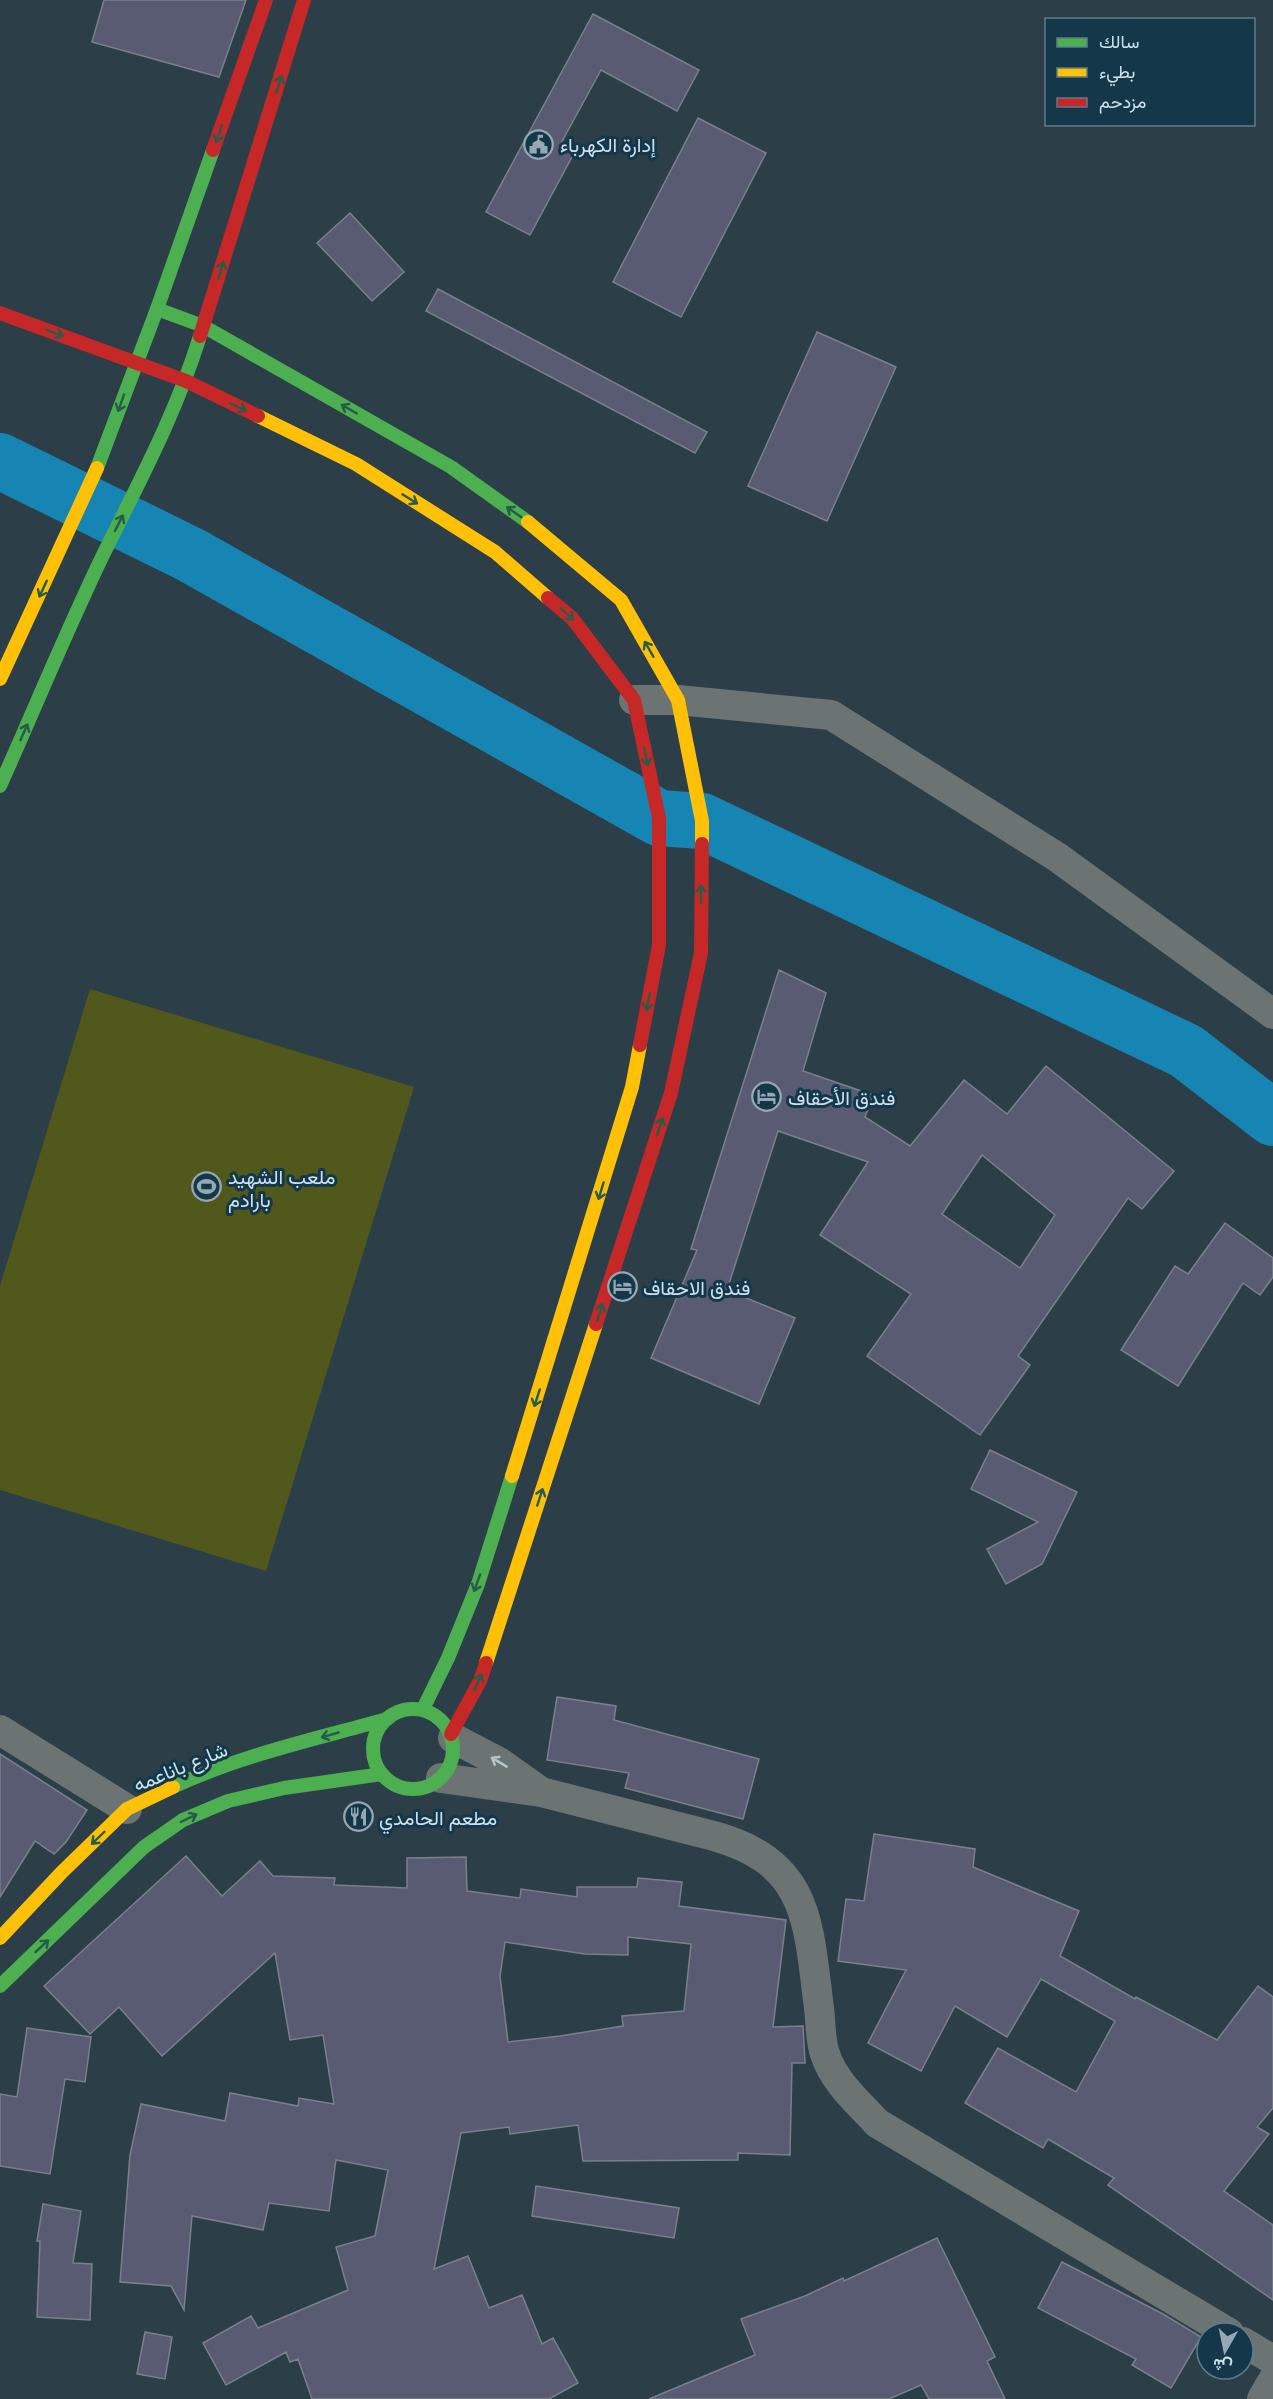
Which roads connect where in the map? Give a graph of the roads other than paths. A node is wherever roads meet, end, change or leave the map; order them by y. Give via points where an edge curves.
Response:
1 (266, 0) edge
2 (303, 0) edge
3 (157, 309) junction
4 (0, 313) edge
5 (203, 326) junction
6 (136, 363) junction
7 (186, 381) junction
8 (0, 679) edge
9 (634, 700) junction
10 (678, 700) junction
11 (0, 786) edge
12 (1273, 1014) edge
13 (566, 1363) junction
14 (423, 1710) junction
15 (387, 1719) junction
16 (0, 1730) edge
17 (452, 1736) junction
18 (382, 1774) junction
19 (441, 1778) junction
20 (541, 1792) junction
21 (127, 1809) junction
22 (0, 1938) edge
23 (0, 1986) edge
24 (1209, 2321) edge
25 (1255, 2349) edge
26 (1273, 2360) edge
27 (1273, 2380) edge
28 (1262, 2399) edge

1 -> 3 main road
5 -> 2 main road
3 - 5 main road
3 - 6 main road
4 -> 6 main road
5 - 7 main road
10 -> 5 main road via 621,600 546,535 451,467
6 - 7 main road
6 -> 8 main road via 94,476
7 -> 9 main road via 356,464 495,552 572,618
11 -> 7 main road
9 - 10 street
9 -> 13 main road via 659,818 659,945 632,1087
10 - 12 street via 831,716 1057,857
13 -> 10 main road via 671,1093 701,953 702,821
13 -> 14 main road via 448,1658
17 -> 13 main road via 480,1681
14 - 15 main road via 404,1710
14 - 17 main road via 435,1714
15 - 18 main road via 373,1746
15 -> 21 main road, شارع باناعمه via 256,1756
16 - 21 street
17 - 19 main road via 454,1753
20 -> 17 street via 499,1762
18 - 19 main road via 400,1787 411,1789
23 -> 18 main road via 144,1847 183,1820 228,1801 284,1788
19 - 20 street
20 - 24 street via 714,1836 760,1854 779,1870 804,1912 824,2054 840,2083 877,2123
21 -> 22 main road, شارع باناعمه
25 - 26 street
27 - 28 street

